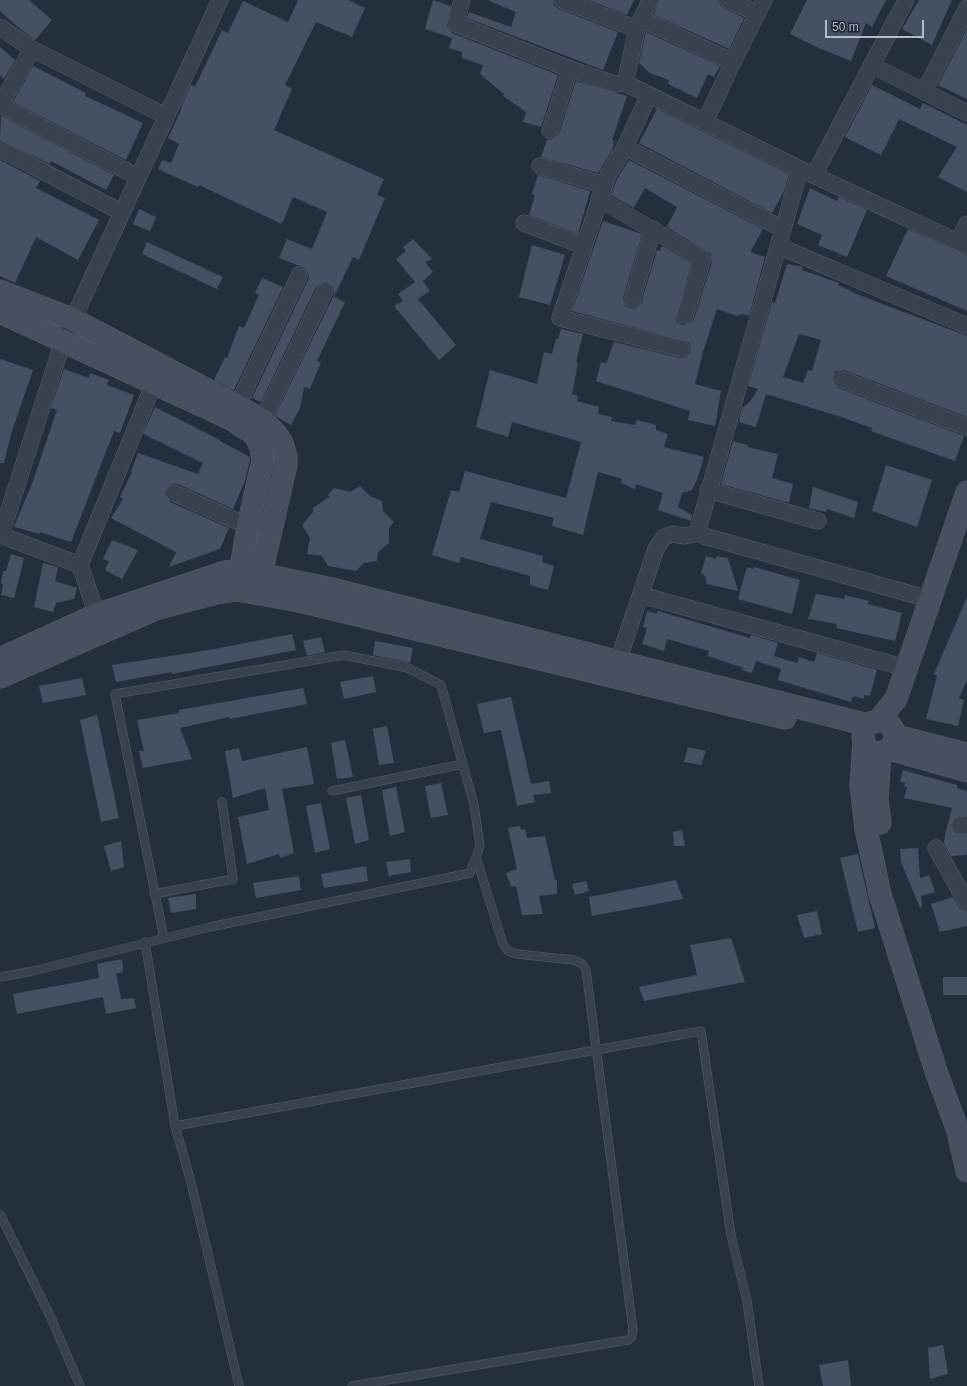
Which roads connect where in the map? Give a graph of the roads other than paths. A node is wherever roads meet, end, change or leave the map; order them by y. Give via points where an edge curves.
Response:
1 (220, 0) edge
2 (462, 0) edge
3 (562, 0) edge
4 (650, 0) edge
5 (728, 0) edge
6 (906, 0) edge
7 (761, 7) edge
8 (967, 8) edge
9 (639, 24) junction
10 (0, 27) edge
11 (32, 49) junction
12 (733, 62) junction
13 (871, 65) junction
14 (570, 69) junction
15 (625, 83) junction
16 (924, 92) junction
17 (649, 95) junction
18 (967, 113) edge
19 (166, 116) junction
20 (705, 122) junction
21 (550, 131) dead end
22 (625, 147) junction
23 (0, 149) edge
24 (540, 166) dead end
25 (807, 172) junction
26 (138, 178) junction
27 (602, 192) junction
28 (120, 212) junction
29 (524, 223) dead end
30 (967, 224) edge
31 (653, 229) junction
32 (783, 229) junction
33 (963, 244) edge
34 (584, 246) junction
35 (778, 246) junction
36 (300, 274) dead end
37 (0, 291) edge
38 (325, 291) dead end
39 (632, 301) dead end
40 (0, 312) edge
41 (685, 316) dead end
42 (72, 319) junction
43 (967, 326) edge
44 (62, 341) junction
45 (682, 349) dead end
46 (841, 379) dead end
47 (154, 383) junction
48 (234, 412) junction
49 (967, 427) edge
50 (259, 428) junction
51 (708, 490) junction
52 (967, 492) edge
53 (174, 493) dead end
54 (818, 521) dead end
55 (248, 526) junction
56 (700, 534) junction
57 (0, 535) edge
58 (80, 565) junction
59 (250, 582) junction
60 (641, 595) junction
61 (929, 599) junction
62 (100, 624) junction
63 (537, 650) junction
64 (0, 659) edge
65 (618, 661) junction
66 (906, 668) junction
67 (0, 677) edge
68 (879, 736) junction
69 (967, 754) edge
70 (463, 764) junction
71 (967, 771) edge
72 (332, 791) dead end
73 (222, 802) dead end
74 (936, 848) dead end
75 (476, 857) junction
76 (154, 894) junction
77 (967, 903) edge
78 (164, 938) junction
79 (145, 942) junction
80 (0, 977) edge
81 (914, 980) junction
82 (596, 1050) junction
83 (967, 1122) edge
84 (175, 1126) junction
85 (966, 1165) edge
86 (0, 1214) edge
87 (80, 1386) edge
88 (239, 1386) edge
89 (352, 1386) edge
90 (760, 1386) edge

1 - 19 street
2 - 14 street via 456,24
3 - 9 street
4 - 9 street
5 - 7 street
6 - 13 street
7 - 12 street
8 - 16 street
9 - 12 street
9 - 15 street
10 - 11 street
11 - 19 street
11 - 26 street via 4,99 3,104 7,109
12 - 20 street
13 - 16 street
13 - 25 street
14 - 15 street via 616,84
14 - 21 street
15 - 17 street
16 - 18 street
17 - 20 street
17 - 22 street
19 - 26 street
20 - 25 street
22 - 27 street
22 - 32 street
23 - 28 street
24 - 27 street
25 - 32 street
25 - 33 street
26 - 28 street
27 - 31 street
27 - 34 street
28 - 42 street
29 - 34 street
30 - 33 street
31 - 39 street
31 - 41 street via 703,259
32 - 35 street
34 - 45 street via 560,318
35 - 43 street
35 - 51 street
36 - 48 street
37 - 42 street
38 - 50 street
40 - 44 street
42 - 44 street
42 - 48 street
44 - 47 street
44 - 57 street
46 - 49 street
47 - 48 street
47 - 58 street
48 - 50 street
50 - 55 street via 263,460
50 - 59 street via 282,443 286,465
51 - 54 street
51 - 56 street via 699,524
52 - 61 street
53 - 55 street
55 - 59 street
56 - 60 street via 673,534 664,537 656,549
56 - 61 street
57 - 58 street
58 - 62 street
59 - 62 street
59 - 63 street via 300,601
60 - 65 street
60 - 66 street
61 - 66 street
62 - 64 street
62 - 67 street
63 - 65 street
63 - 68 street
65 - 68 street
66 - 68 street via 896,699 898,708
68 - 69 street
68 - 71 street
68 - 81 street via 861,786 866,829 880,894
70 - 72 lane
70 - 75 lane via 474,805 480,846
70 - 76 lane via 441,685 408,668 344,656 115,694
73 - 76 lane via 233,880
74 - 77 street
75 - 78 lane via 470,872
75 - 82 lane via 503,944 508,951 574,960 582,964 586,970
76 - 78 lane
78 - 79 lane
79 - 80 lane
79 - 84 lane
81 - 83 street
81 - 85 street via 936,1071 957,1128
82 - 84 lane
82 - 89 lane via 632,1336 628,1340
82 - 90 lane via 701,1031 731,1236 747,1301
84 - 88 lane via 191,1182
86 - 87 lane via 52,1320

